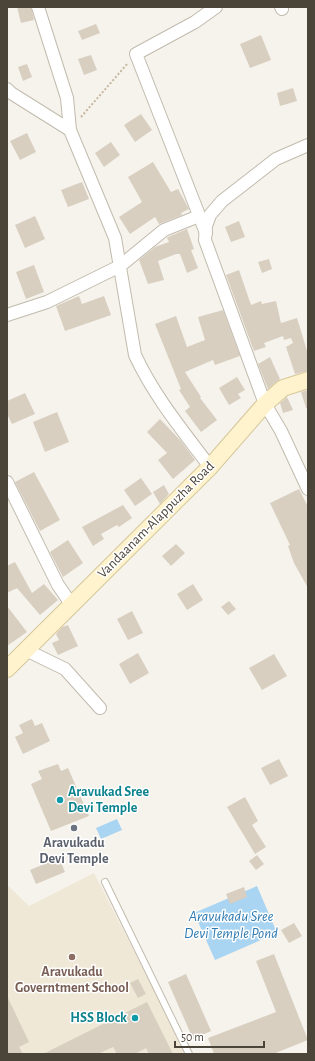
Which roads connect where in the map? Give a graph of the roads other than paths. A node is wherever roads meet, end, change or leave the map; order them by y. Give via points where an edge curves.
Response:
1 (38, 7) edge
2 (216, 7) edge
3 (7, 89) edge
4 (70, 130) junction
5 (308, 145) edge
6 (199, 216) junction
7 (206, 233) junction
8 (120, 266) junction
9 (7, 315) edge
10 (308, 380) edge
11 (265, 404) junction
12 (210, 467) junction
13 (7, 482) edge
14 (308, 489) edge
15 (72, 604) junction
16 (26, 650) junction
17 (7, 669) edge
18 (100, 708) dead end
19 (105, 882) dead end
20 (189, 1054) edge

1 - 4 street via 67,98
2 - 6 street via 195,22 136,54
3 - 4 street via 11,94
4 - 8 street via 112,228
5 - 7 street via 276,160 222,201 210,215
6 - 7 street
6 - 8 street via 164,230
7 - 11 street via 205,240
8 - 9 street via 47,302
8 - 12 street via 135,355 142,371 162,403
10 - 11 main road, Vandaanam-Alappuzha Road via 283,388
11 - 12 main road, Vandaanam-Alappuzha Road
11 - 14 street via 281,431
12 - 15 main road, Vandaanam-Alappuzha Road
13 - 15 street via 58,585
15 - 16 main road, Vandaanam-Alappuzha Road
16 - 17 main road, Vandaanam-Alappuzha Road
16 - 18 street via 65,669
19 - 20 lane

